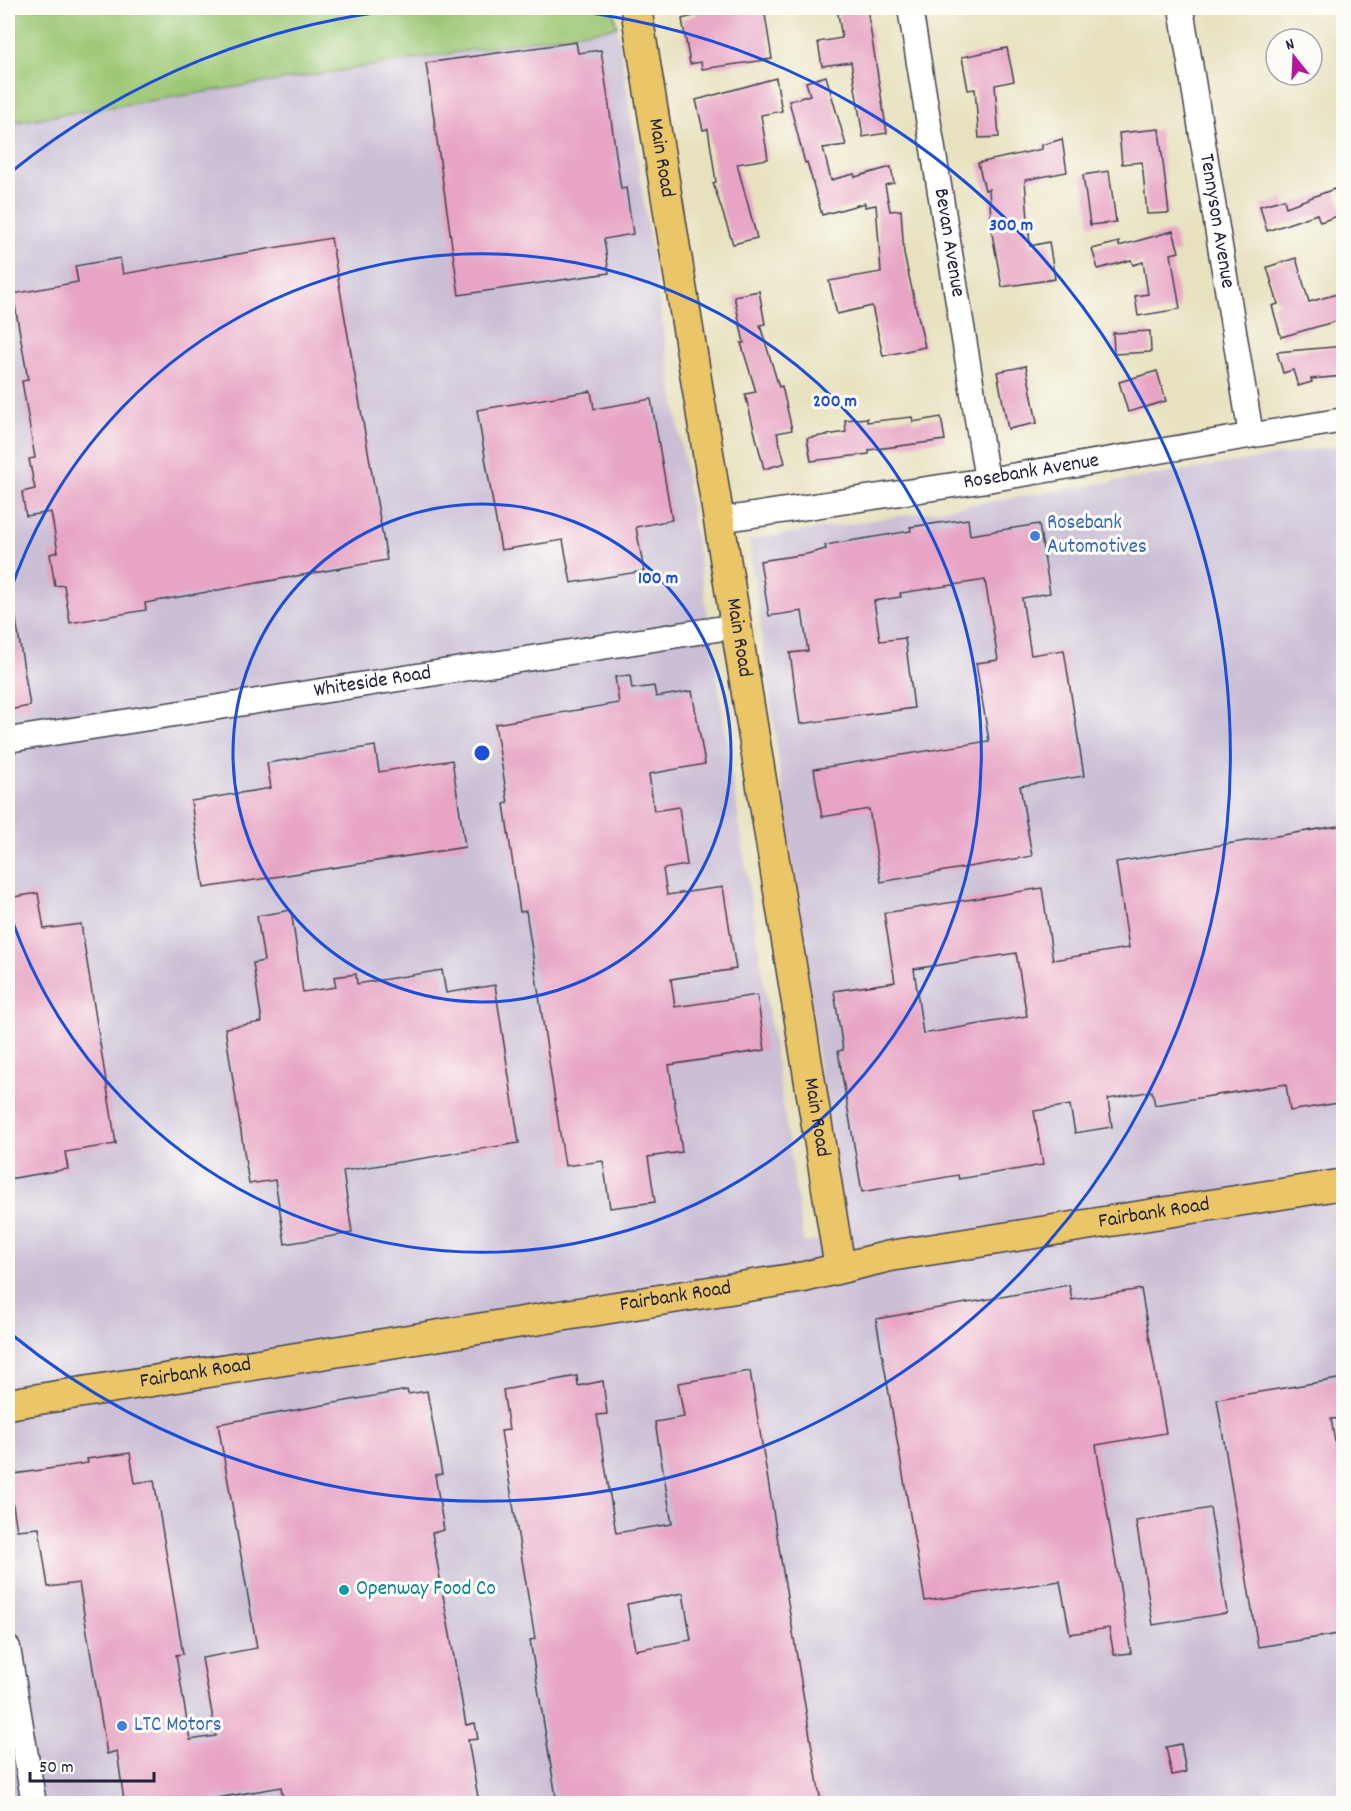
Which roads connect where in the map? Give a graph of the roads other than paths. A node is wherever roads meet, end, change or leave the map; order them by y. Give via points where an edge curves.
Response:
1 (636, 8) edge
2 (909, 8) edge
3 (1181, 8) edge
4 (1344, 420) edge
5 (1251, 435) junction
6 (987, 480) junction
7 (720, 520) junction
8 (736, 626) junction
9 (8, 740) edge
10 (1344, 1184) edge
11 (840, 1268) junction
12 (8, 1404) edge
13 (8, 1648) edge
14 (34, 1803) edge

1 - 7 main road, Main Road
2 - 6 street, Bevan Avenue
3 - 5 street, Tennyson Avenue
4 - 5 street, Rosebank Avenue
5 - 6 street, Rosebank Avenue
6 - 7 street, Rosebank Avenue
7 - 8 main road, Main Road
8 - 9 street, Whiteside Road
8 - 11 main road, Main Road
10 - 11 main road, Fairbank Road via 890,1256
11 - 12 main road, Fairbank Road via 804,1277
13 - 14 street

